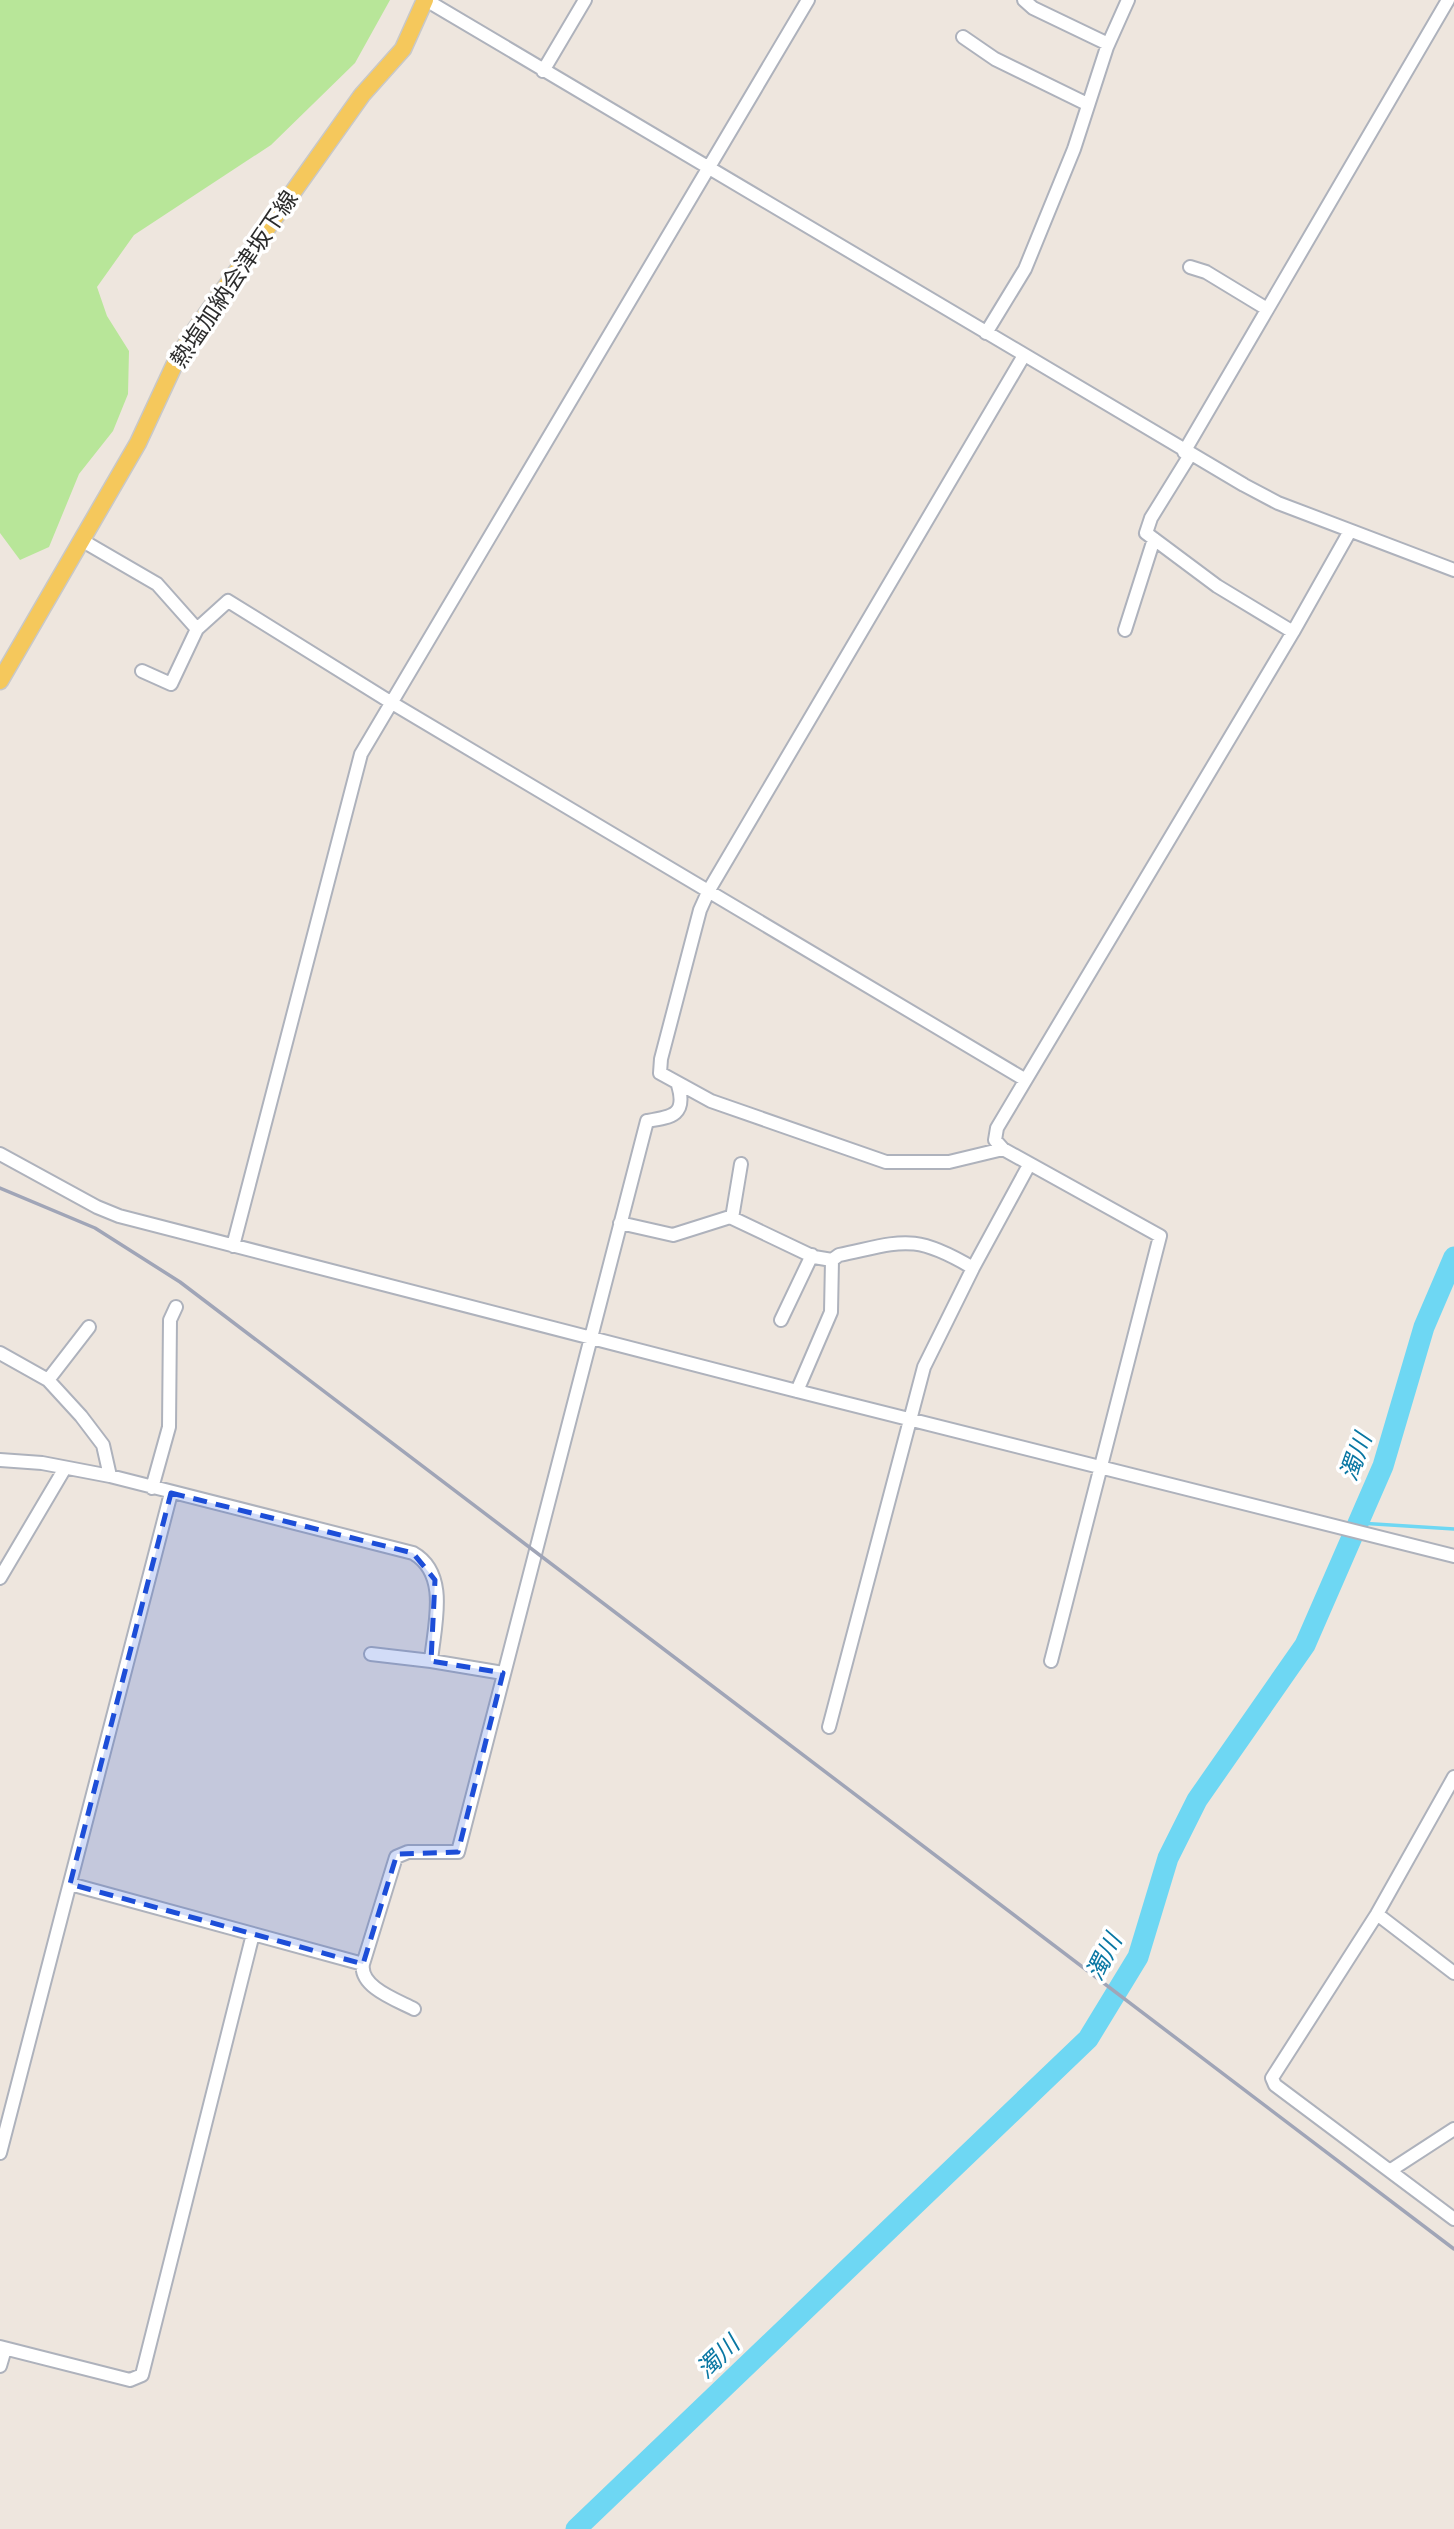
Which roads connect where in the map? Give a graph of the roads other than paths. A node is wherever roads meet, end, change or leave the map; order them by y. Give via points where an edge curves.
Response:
1 (426, 0) edge
2 (585, 0) edge
3 (808, 0) edge
4 (1024, 0) edge
5 (1128, 0) edge
6 (1445, 1) edge
7 (963, 37) dead end
8 (1108, 44) junction
9 (543, 71) junction
10 (1087, 103) junction
11 (708, 167) junction
12 (1190, 267) dead end
13 (1267, 309) junction
14 (986, 333) junction
15 (1023, 357) junction
16 (1187, 453) junction
17 (1350, 531) junction
18 (1154, 539) junction
19 (83, 541) junction
20 (1452, 569) edge
21 (197, 629) junction
22 (1125, 630) dead end
23 (1293, 632) junction
24 (142, 671) dead end
25 (0, 681) edge
26 (392, 703) junction
27 (709, 890) junction
28 (1024, 1079) junction
29 (678, 1085) junction
30 (1003, 1149) junction
31 (0, 1154) edge
32 (741, 1164) dead end
33 (1029, 1165) junction
34 (732, 1219) junction
35 (621, 1223) junction
36 (233, 1246) junction
37 (811, 1255) junction
38 (832, 1260) junction
39 (973, 1268) junction
40 (176, 1307) dead end
41 (781, 1320) dead end
42 (89, 1327) dead end
43 (591, 1337) junction
44 (0, 1353) edge
45 (48, 1380) junction
46 (797, 1391) junction
47 (912, 1419) junction
48 (0, 1460) edge
49 (1100, 1467) junction
50 (65, 1468) junction
51 (110, 1476) junction
52 (152, 1488) junction
53 (170, 1493) junction
54 (1454, 1556) edge
55 (0, 1578) edge
56 (370, 1654) dead end
57 (431, 1661) junction
58 (1051, 1661) dead end
59 (503, 1673) junction
60 (829, 1727) dead end
61 (1453, 1780) edge
62 (70, 1884) junction
63 (1377, 1914) junction
64 (253, 1934) junction
65 (363, 1964) junction
66 (1454, 1973) edge
67 (414, 2009) dead end
68 (1454, 2129) edge
69 (0, 2153) edge
70 (1391, 2170) junction
71 (1454, 2219) edge
72 (2, 2348) edge
73 (0, 2366) edge

1 - 9 street
1 - 19 main road, 熱塩加納会津坂下線 via 403,48 362,95 195,330
2 - 9 street
3 - 11 street
4 - 8 street
5 - 8 street
6 - 13 street
7 - 10 street via 995,59
8 - 10 street
9 - 11 street
10 - 14 street via 1074,149 1025,269
11 - 14 street
11 - 26 street
12 - 13 street
13 - 16 street
14 - 15 street
15 - 16 street
15 - 27 street
16 - 17 street via 1278,503
16 - 18 street via 1145,529
17 - 20 street
17 - 23 street
18 - 22 street
18 - 23 street via 1217,586
19 - 21 street via 157,584
19 - 25 main road, 熱塩加納会津坂下線
21 - 24 street via 171,684
21 - 26 street via 228,601
23 - 28 street
26 - 27 street
26 - 36 street via 361,754
27 - 28 street
27 - 29 street via 661,1059 660,1073
28 - 30 street via 997,1128 995,1140
29 - 30 street via 767,1122 886,1162 949,1162
29 - 35 street via 679,1110 670,1117 647,1121
30 - 33 street
31 - 36 street via 97,1208
32 - 34 street
33 - 39 street
33 - 49 street via 1160,1236
34 - 35 street via 722,1218 673,1235
34 - 37 street
35 - 43 street
36 - 43 street
37 - 38 street
37 - 41 street
38 - 39 street via 906,1241 923,1244
38 - 46 street via 831,1312
39 - 47 street via 928,1356
40 - 52 street via 170,1325 169,1427
42 - 45 street
43 - 46 street
43 - 59 street
44 - 45 street
45 - 51 street via 103,1445
46 - 47 street
47 - 49 street
47 - 60 street
48 - 50 street
49 - 54 street
49 - 58 street
50 - 51 street
50 - 55 street
51 - 52 street
52 - 53 street
53 - 57 street via 421,1558 432,1573 437,1595
53 - 62 street
56 - 57 street
57 - 59 street
59 - 65 street via 458,1852 408,1852 396,1857
61 - 63 street
62 - 64 street
62 - 69 street
63 - 66 street
63 - 70 street via 1272,2078 1275,2085
64 - 65 street
64 - 72 street via 142,2375 136,2380 118,2378
65 - 67 street via 363,1976 369,1983
68 - 70 street
70 - 71 street
72 - 73 street

